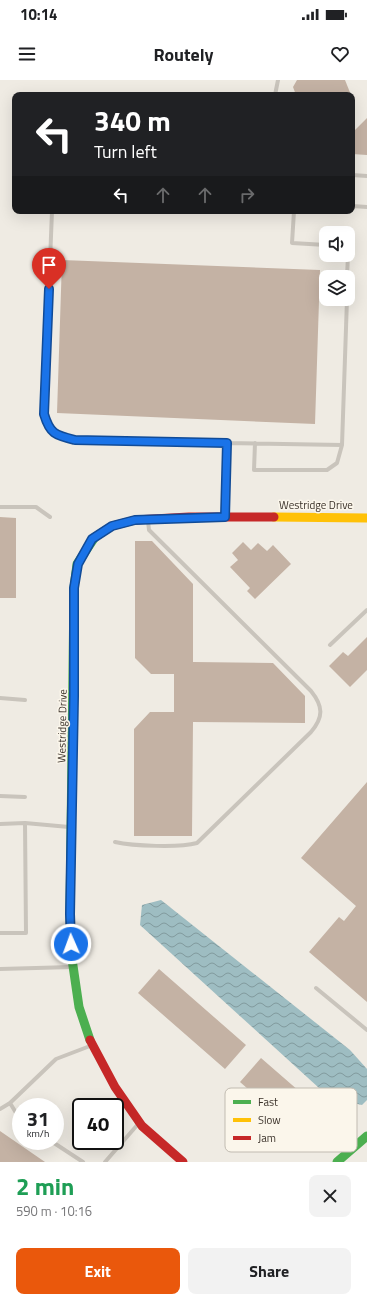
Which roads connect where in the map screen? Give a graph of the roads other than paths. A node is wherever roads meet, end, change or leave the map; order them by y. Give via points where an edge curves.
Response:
1 (278, 80) edge
2 (276, 92) edge
3 (355, 175) edge
4 (367, 176) edge
5 (355, 206) edge
6 (367, 208) edge
7 (52, 214) edge
8 (294, 214) edge
9 (319, 245) edge
10 (346, 306) edge
11 (227, 443) junction
12 (255, 443) junction
13 (342, 445) junction
14 (0, 506) edge
15 (225, 517) junction
16 (50, 518) dead end
17 (367, 518) edge
18 (148, 519) junction
19 (367, 610) edge
20 (330, 644) dead end
21 (0, 698) edge
22 (25, 700) dead end
23 (0, 796) edge
24 (25, 797) dead end
25 (0, 824) edge
26 (25, 824) junction
27 (72, 827) junction
28 (115, 842) dead end
29 (0, 933) edge
30 (73, 966) junction
31 (0, 969) edge
32 (316, 988) dead end
33 (367, 1030) edge
34 (92, 1045) junction
35 (10, 1103) junction
36 (12, 1106) edge
37 (0, 1109) edge
38 (140, 1122) junction
39 (367, 1136) edge
40 (357, 1144) edge
41 (64, 1150) edge
42 (348, 1152) edge
43 (83, 1162) edge
44 (105, 1162) edge
45 (183, 1162) edge
46 (336, 1162) edge

1 - 2 lane
3 - 4 lane
5 - 6 lane
7 - 11 lane via 44,414 48,428 59,436 75,440
8 - 9 lane via 292,243
10 - 13 lane
11 - 12 lane
11 - 15 lane
12 - 13 lane
12 - 13 lane via 254,470 327,470 337,462
14 - 16 lane via 36,507
15 - 17 street, Westridge Drive
15 - 18 street, Westridge Drive
18 - 27 street, Westridge Drive via 120,524 92,539 78,564 74,588
18 - 28 lane via 149,530 311,691 321,707 322,716 311,732 197,843 175,845
19 - 20 lane
21 - 22 lane
23 - 24 lane
25 - 26 lane
26 - 27 lane
26 - 29 lane via 26,933
27 - 30 street, Westridge Drive via 70,914
30 - 31 lane
30 - 34 street, Westridge Drive via 79,1007
32 - 33 lane
34 - 35 lane via 56,1059
34 - 38 street, Westridge Drive via 115,1087
35 - 36 lane
35 - 37 lane
38 - 44 lane
38 - 45 street, Westridge Drive
39 - 40 street
41 - 43 lane
42 - 46 street

